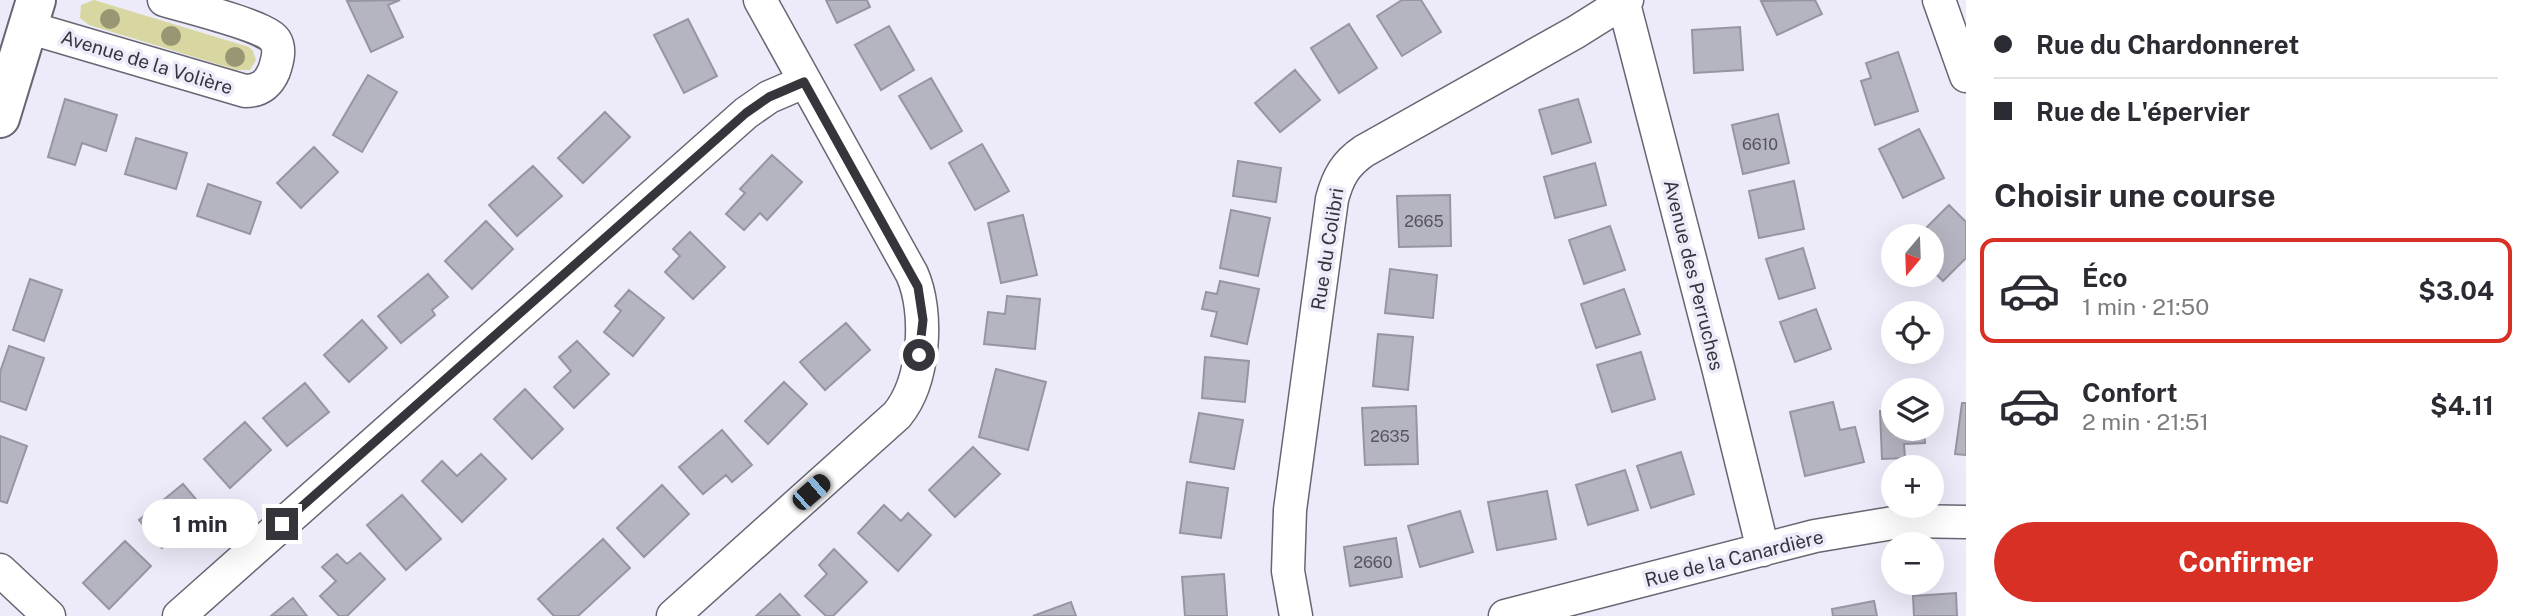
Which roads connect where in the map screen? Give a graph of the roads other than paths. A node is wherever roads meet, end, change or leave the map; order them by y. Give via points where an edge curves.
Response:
1 (164, 0) edge
2 (760, 0) edge
3 (1939, 0) edge
4 (1624, 1) edge
5 (32, 13) edge
6 (1966, 76) edge
7 (804, 82) junction
8 (0, 118) edge
9 (1966, 522) edge
10 (1763, 550) junction
11 (0, 570) edge
12 (49, 616) edge
13 (179, 616) edge
14 (673, 616) edge
15 (1296, 616) edge
16 (1505, 616) edge

1 - 5 street, Avenue de la Volière via 272,36 278,55 270,78 259,89 245,92
2 - 7 street
3 - 6 street
4 - 10 street, Avenue des Perruches
4 - 15 street, Rue du Colibri via 1364,151 1339,176 1332,199 1290,510 1288,571
5 - 8 street, Avenue de la Volière
7 - 13 street via 746,113
7 - 14 street via 918,287 923,320 913,384 897,415
9 - 10 street, Rue de la Canardière via 1880,525
10 - 16 street, Rue de la Canardière
11 - 12 street

